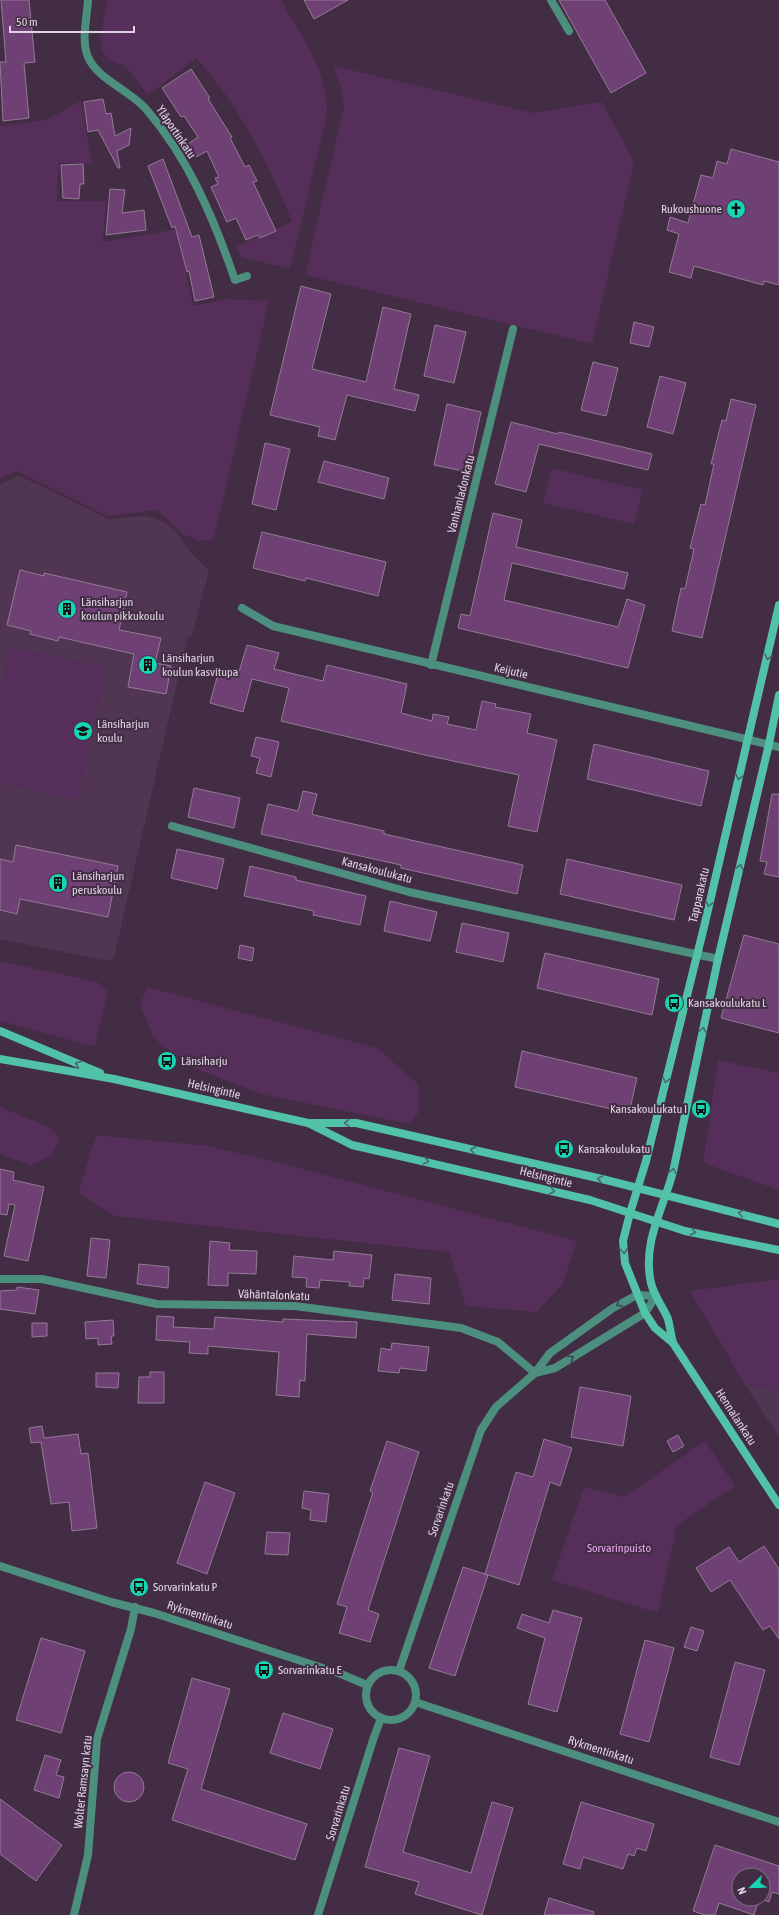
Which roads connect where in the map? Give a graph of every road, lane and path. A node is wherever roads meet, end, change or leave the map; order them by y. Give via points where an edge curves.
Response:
1 (88, 0) edge
2 (552, 0) edge
3 (569, 31) dead end
4 (247, 276) dead end
5 (513, 329) dead end
6 (779, 606) edge
7 (242, 608) dead end
8 (431, 665) junction
9 (779, 695) edge
10 (748, 739) junction
11 (769, 744) junction
12 (779, 746) edge
13 (172, 826) dead end
14 (696, 955) junction
15 (718, 959) junction
16 (0, 1031) edge
17 (0, 1059) edge
18 (114, 1078) junction
19 (308, 1123) junction
20 (638, 1188) junction
21 (667, 1195) junction
22 (630, 1213) junction
23 (656, 1221) junction
24 (779, 1224) edge
25 (779, 1250) edge
26 (0, 1279) edge
27 (637, 1295) junction
28 (656, 1296) junction
29 (646, 1313) junction
30 (673, 1343) junction
31 (535, 1373) junction
32 (779, 1505) edge
33 (0, 1566) edge
34 (135, 1607) junction
35 (399, 1671) junction
36 (367, 1685) junction
37 (415, 1702) junction
38 (382, 1718) junction
39 (779, 1822) edge
40 (74, 1915) edge
41 (318, 1915) edge

1 - 4 street, Yläportinkatu via 88,57 95,69 145,108 170,139 195,182 219,232 235,280
2 - 3 street
5 - 8 street, Vanhanladonkatu
6 -> 10 main road, Tapparakatu
7 - 8 street, Keijutie via 272,626
8 - 10 street, Keijutie
9 - 11 main road
10 - 11 street, Keijutie
10 -> 14 main road, Tapparakatu
11 - 12 street, Keijutie
15 -> 11 main road
13 - 14 street, Kansakoulukatu via 408,892
14 - 15 street, Kansakoulukatu
14 -> 20 main road, Tapparakatu
21 -> 15 main road
18 -> 16 main road, Helsingintie
17 - 18 main road, Helsingintie
18 - 19 main road, Helsingintie
20 -> 19 main road, Helsingintie via 356,1123
19 -> 22 main road, Helsingintie via 352,1145 519,1182
20 - 21 main road, Helsingintie
20 - 22 main road, Hennalankatu
21 - 23 main road
24 -> 21 main road, Helsingintie
22 - 23 main road, Helsingintie
22 -> 27 main road, Hennalankatu via 623,1241 625,1263
23 -> 25 main road, Helsingintie via 685,1230
23 - 28 main road, Hennalankatu via 648,1267
26 - 31 street, Vähäntalonkatu via 42,1279 157,1304 295,1306 461,1328 498,1342
27 - 28 street
27 - 29 main road, Hennalankatu
27 -> 31 street, Sorvarinkatu via 613,1308 550,1353
28 - 29 street, Sorvarinkatu
28 - 30 main road, Hennalankatu via 668,1319
29 - 30 main road, Hennalankatu via 655,1328
31 -> 29 street, Sorvarinkatu via 555,1368
30 - 32 main road, Hennalankatu
31 - 35 street, Sorvarinkatu via 496,1407 481,1430
33 - 34 street, Rykmentinkatu via 111,1602
34 - 36 street, Rykmentinkatu via 341,1674
34 - 40 street, Wolter Ramsayn katu via 131,1629 97,1739 88,1855
35 - 36 street via 387,1670 376,1675
35 - 37 street via 408,1677 415,1689
36 - 38 street via 366,1696 371,1710
37 - 38 street via 408,1713 395,1720
37 - 39 street, Rykmentinkatu
38 - 41 street, Sorvarinkatu

